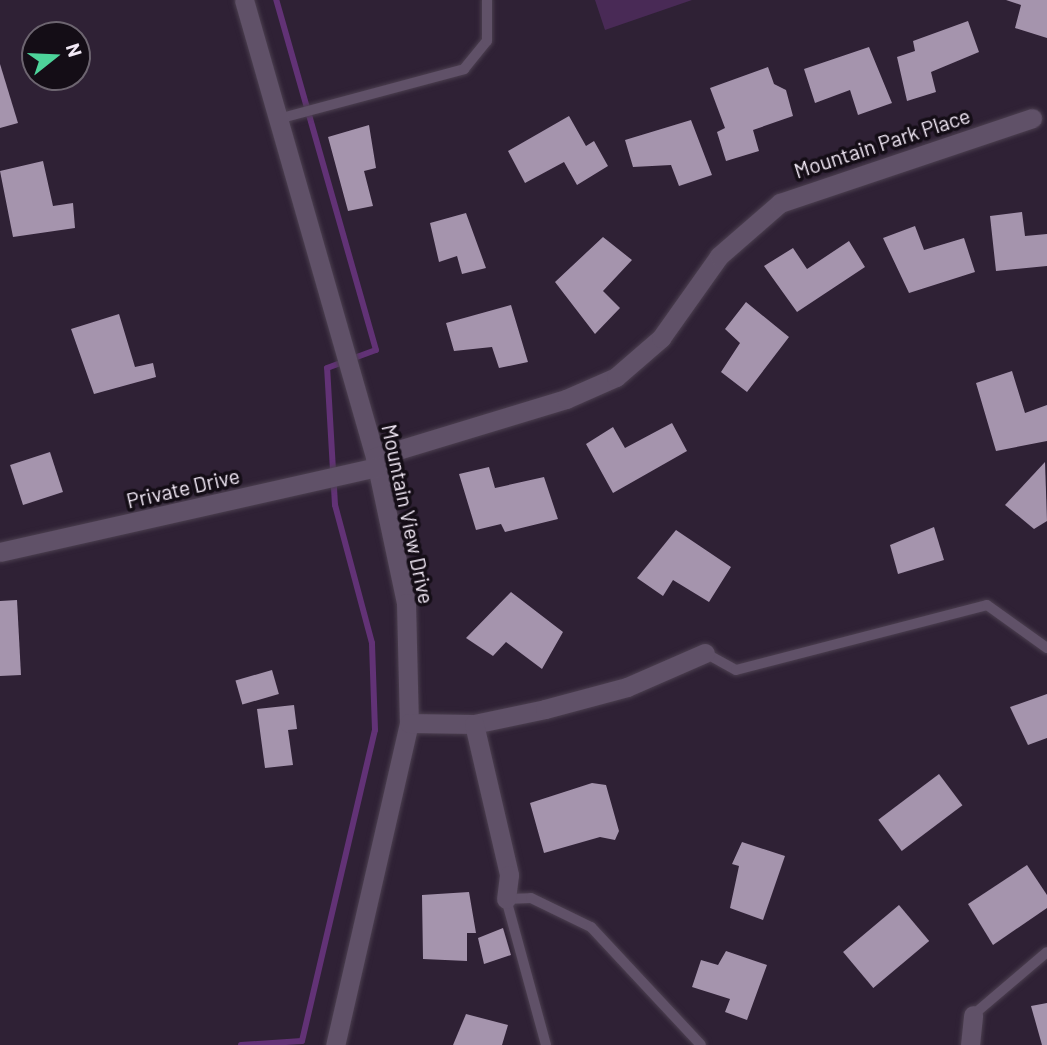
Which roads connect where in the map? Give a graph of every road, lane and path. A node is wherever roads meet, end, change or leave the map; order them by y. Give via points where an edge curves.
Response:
1 (244, 0) edge
2 (487, 0) edge
3 (1032, 118) dead end
4 (278, 119) junction
5 (376, 462) junction
6 (0, 552) edge
7 (1047, 648) edge
8 (705, 653) joint
9 (409, 723) junction
10 (474, 724) junction
11 (506, 900) junction
12 (1047, 952) edge
13 (973, 1015) joint
14 (335, 1045) edge
15 (546, 1045) edge
16 (701, 1045) edge
17 (970, 1045) edge

1 - 4 street, Mountain View Drive
2 - 4 lane via 487,41 464,69
3 - 5 street, Mountain Park Place via 780,203 719,256 661,338 616,377 566,399
4 - 5 street, Mountain View Drive
5 - 6 street, Private Drive
5 - 9 street, Mountain View Drive via 406,603
7 - 8 lane via 987,605 736,670
8 - 10 street via 627,687
9 - 10 street
9 - 14 street, Mountain View Drive
10 - 11 street via 509,875
11 - 15 lane
11 - 16 lane via 531,898 591,927
12 - 13 lane
13 - 17 street

